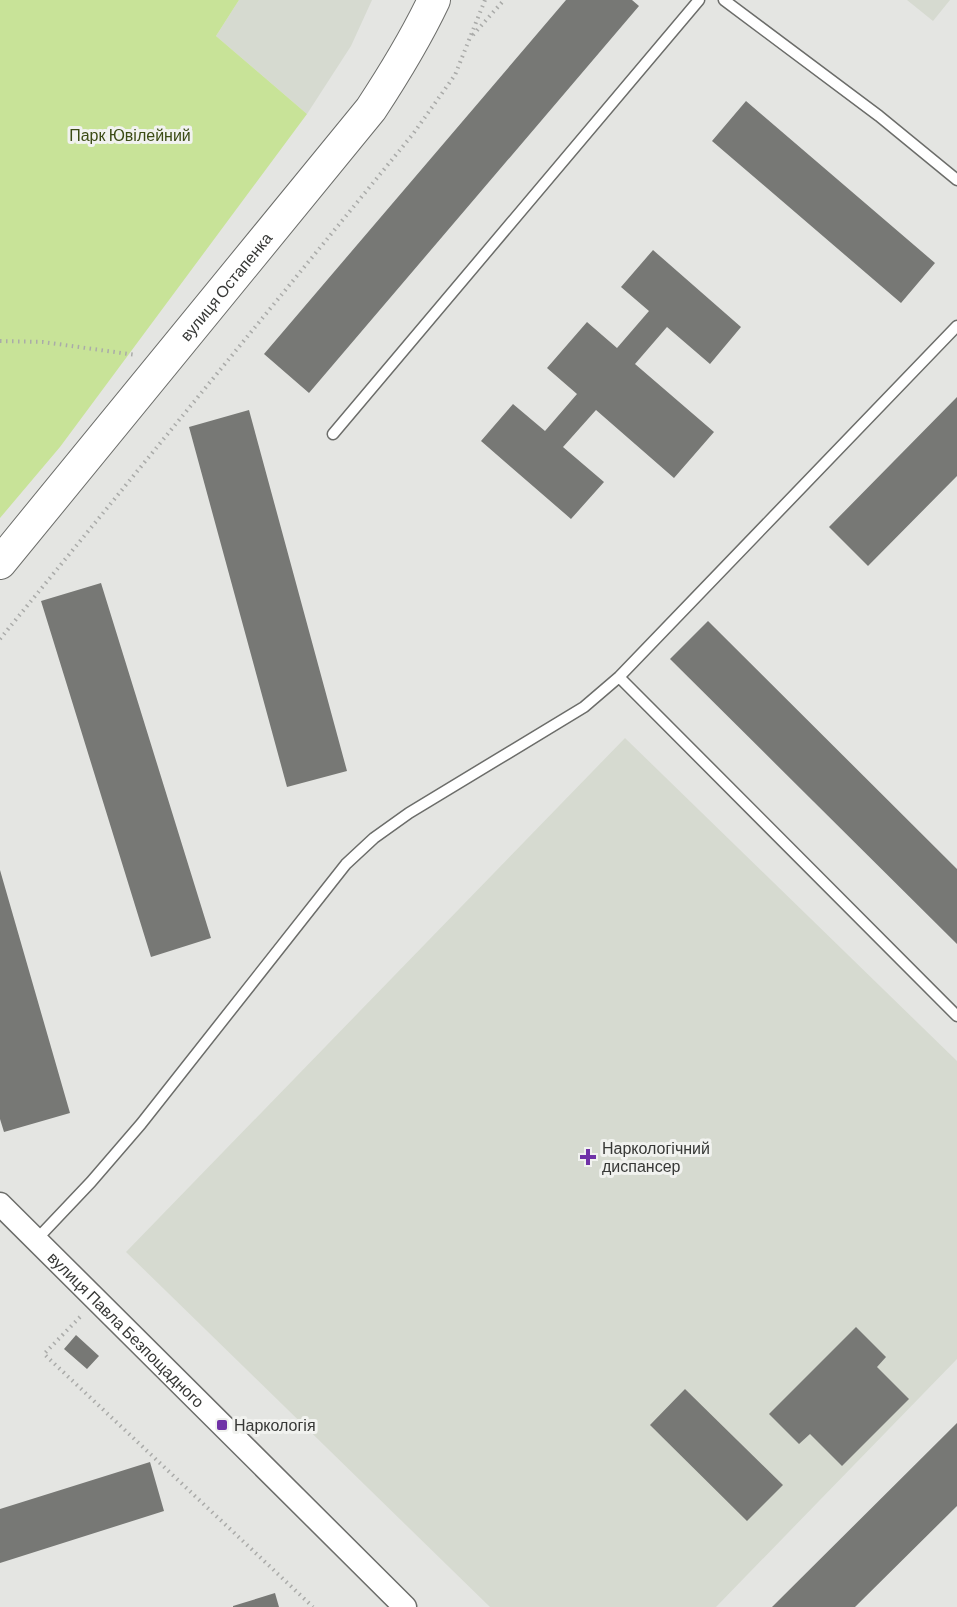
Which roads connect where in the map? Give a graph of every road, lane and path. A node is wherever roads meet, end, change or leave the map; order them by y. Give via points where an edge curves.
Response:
1 (434, 0) edge
2 (485, 0) edge
3 (504, 0) edge
4 (699, 0) edge
5 (724, 0) edge
6 (470, 39) junction
7 (957, 180) edge
8 (957, 326) edge
9 (0, 341) edge
10 (164, 362) junction
11 (333, 434) dead end
12 (0, 563) edge
13 (0, 639) edge
14 (619, 677) junction
15 (957, 1016) edge
16 (0, 1204) edge
17 (36, 1240) junction
18 (97, 1299) junction
19 (313, 1607) edge
20 (405, 1607) edge

1 - 10 street, вулиця Остапенка via 371,109
2 - 6 path
3 - 6 path
4 - 11 lane
5 - 7 lane
6 - 13 path via 455,75 413,134
8 - 14 lane
9 - 10 path via 129,353
10 - 12 street, вулиця Остапенка
14 - 15 lane
14 - 17 lane via 584,707 409,813 346,864 141,1124
16 - 17 street, вулиця Павла Безпощадного
17 - 18 street, вулиця Павла Безпощадного
18 - 19 path via 45,1354
18 - 20 street, вулиця Павла Безпощадного

